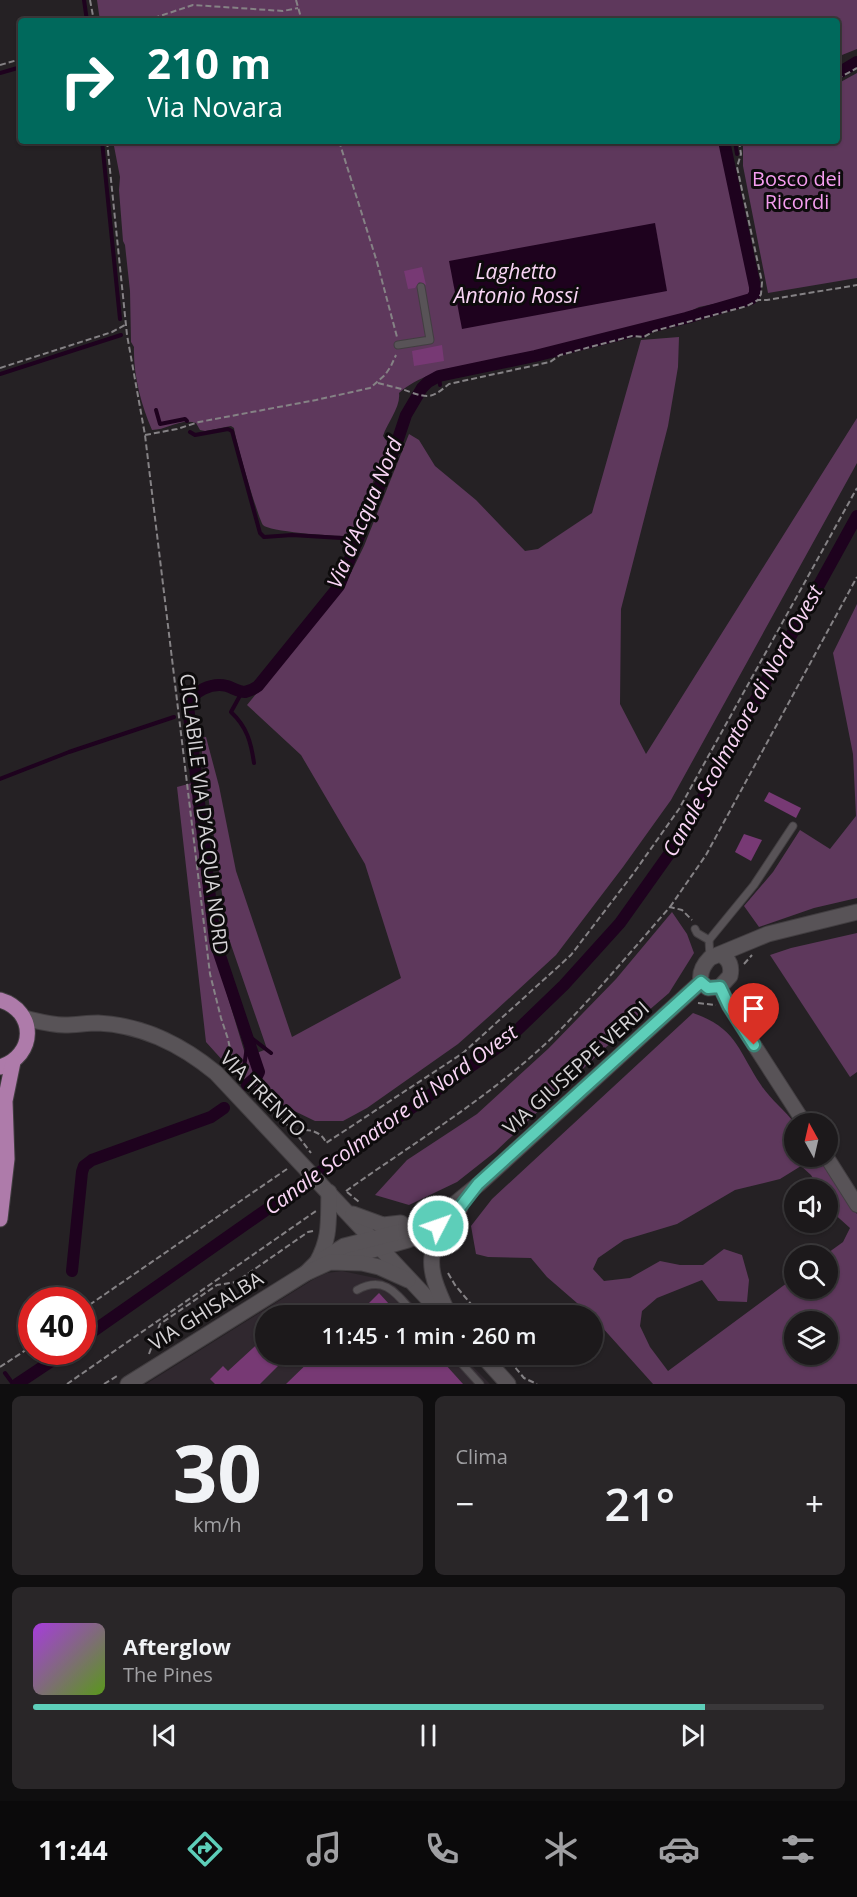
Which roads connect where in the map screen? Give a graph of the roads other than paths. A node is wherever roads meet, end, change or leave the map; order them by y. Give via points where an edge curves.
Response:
1 (421, 287) dead end
2 (398, 345) road end
3 (793, 826) dead end
4 (857, 912) edge
5 (696, 931) road end
6 (709, 940) junction
7 (725, 962) junction
8 (701, 982) junction
9 (720, 987) junction
10 (0, 1000) edge
11 (24, 1018) junction
12 (63, 1025) junction
13 (27, 1041) junction
14 (7, 1065) edge
15 (2, 1095) edge
16 (798, 1113) edge
17 (833, 1167) edge
18 (478, 1184) junction
19 (335, 1189) junction
20 (857, 1205) edge
21 (347, 1212) junction
22 (454, 1215) junction
23 (0, 1219) edge
24 (377, 1243) junction
25 (317, 1266) junction
26 (413, 1282) junction
27 (357, 1290) dead end
28 (405, 1305) edge
29 (434, 1305) edge
30 (444, 1305) edge
31 (463, 1365) edge
32 (491, 1365) edge
33 (125, 1378) edge
34 (480, 1384) edge
35 (508, 1384) edge

1 - 2 lane via 430,340
3 - 6 lane via 754,885
4 - 7 street via 768,934 727,951
5 - 6 lane
6 - 7 lane
7 - 8 street via 701,971
7 - 9 street via 730,976
8 - 9 street via 708,988
8 - 18 street, VIA GIUSEPPE VERDI
9 - 16 street
10 - 11 main road, VIA TRENTO via 15,1007
11 - 12 street, VIA TRENTO
11 - 13 main road
12 - 13 street, VIA TRENTO
12 - 19 street, VIA TRENTO via 119,1025 142,1030 183,1049 216,1073
13 - 14 main road
14 - 15 main road
15 - 23 main road via 7,1158
17 - 20 street
18 - 21 street, VIA GIUSEPPE VERDI via 443,1208 392,1226
18 - 22 street, VIA GIUSEPPE VERDI
18 - 24 street, VIA GIUSEPPE VERDI via 441,1215
19 - 21 street, VIA TRENTO
19 - 25 street via 328,1208 329,1231
21 - 24 street, VIA TRENTO
22 - 24 street, VIA GIUSEPPE VERDI via 425,1234
22 - 30 street, VIA GIUSEPPE VERDI via 436,1240 431,1264
24 - 25 street, VIA GHISALBA
24 - 26 street, VIA TRENTO
25 - 26 street via 362,1263
25 - 33 street, VIA GHISALBA
26 - 29 street, VIA TRENTO
27 - 28 lane via 376,1283 387,1286
31 - 34 lane
32 - 35 street

